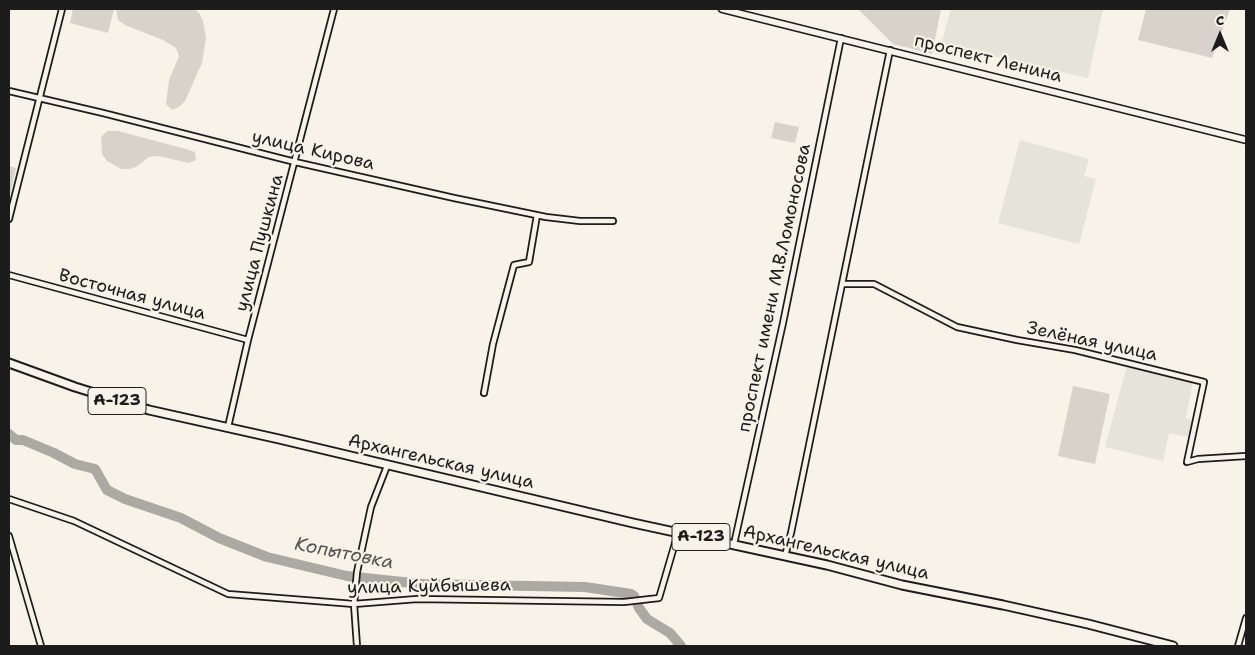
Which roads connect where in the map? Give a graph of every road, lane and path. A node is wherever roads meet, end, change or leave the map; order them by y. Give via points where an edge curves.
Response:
1 (62, 9) edge
2 (334, 9) edge
3 (722, 9) edge
4 (738, 11) edge
5 (842, 38) junction
6 (890, 50) junction
7 (9, 91) edge
8 (39, 98) junction
9 (1246, 140) edge
10 (295, 162) junction
11 (537, 215) junction
12 (9, 219) edge
13 (614, 221) dead end
14 (9, 275) edge
15 (842, 284) junction
16 (248, 340) junction
17 (9, 363) edge
18 (484, 393) dead end
19 (228, 427) junction
20 (1246, 456) edge
21 (387, 466) junction
22 (9, 499) edge
23 (678, 533) junction
24 (9, 536) edge
25 (734, 544) junction
26 (785, 556) junction
27 (354, 604) junction
28 (1246, 618) edge
29 (40, 646) edge
30 (357, 646) edge
31 (1173, 646) edge
32 (1238, 646) edge

1 - 8 street
2 - 10 street, улица Пушкина
3 - 4 street, проспект Ленина
4 - 5 street, проспект Ленина
5 - 6 street, проспект Ленина
5 - 25 street, проспект имени М.В.Ломоносова
6 - 9 street, проспект Ленина
6 - 15 street
7 - 8 street, улица Кирова
8 - 10 street, улица Кирова
8 - 12 street
10 - 11 street, улица Кирова
10 - 16 street, улица Пушкина
11 - 13 street, улица Кирова via 580,221
11 - 18 street via 528,262 514,265
14 - 16 street, Восточная улица
15 - 20 street, Зелёная улица via 874,284 956,327 1075,350 1204,382 1187,462
15 - 26 street
16 - 19 street, улица Пушкина
17 - 19 main road, А-123 via 131,405
19 - 21 main road, Архангельская улица / А-123
21 - 23 main road, Архангельская улица / А-123
21 - 27 street via 371,507 357,572
22 - 27 street, улица Куйбышева via 74,521 228,594
23 - 25 main road, Архангельская улица / А-123
23 - 27 street, улица Куйбышева via 659,598 624,602 417,599
24 - 29 street
25 - 26 main road, Архангельская улица / А-123
26 - 31 main road, Архангельская улица / А-123
27 - 30 street
28 - 32 street

